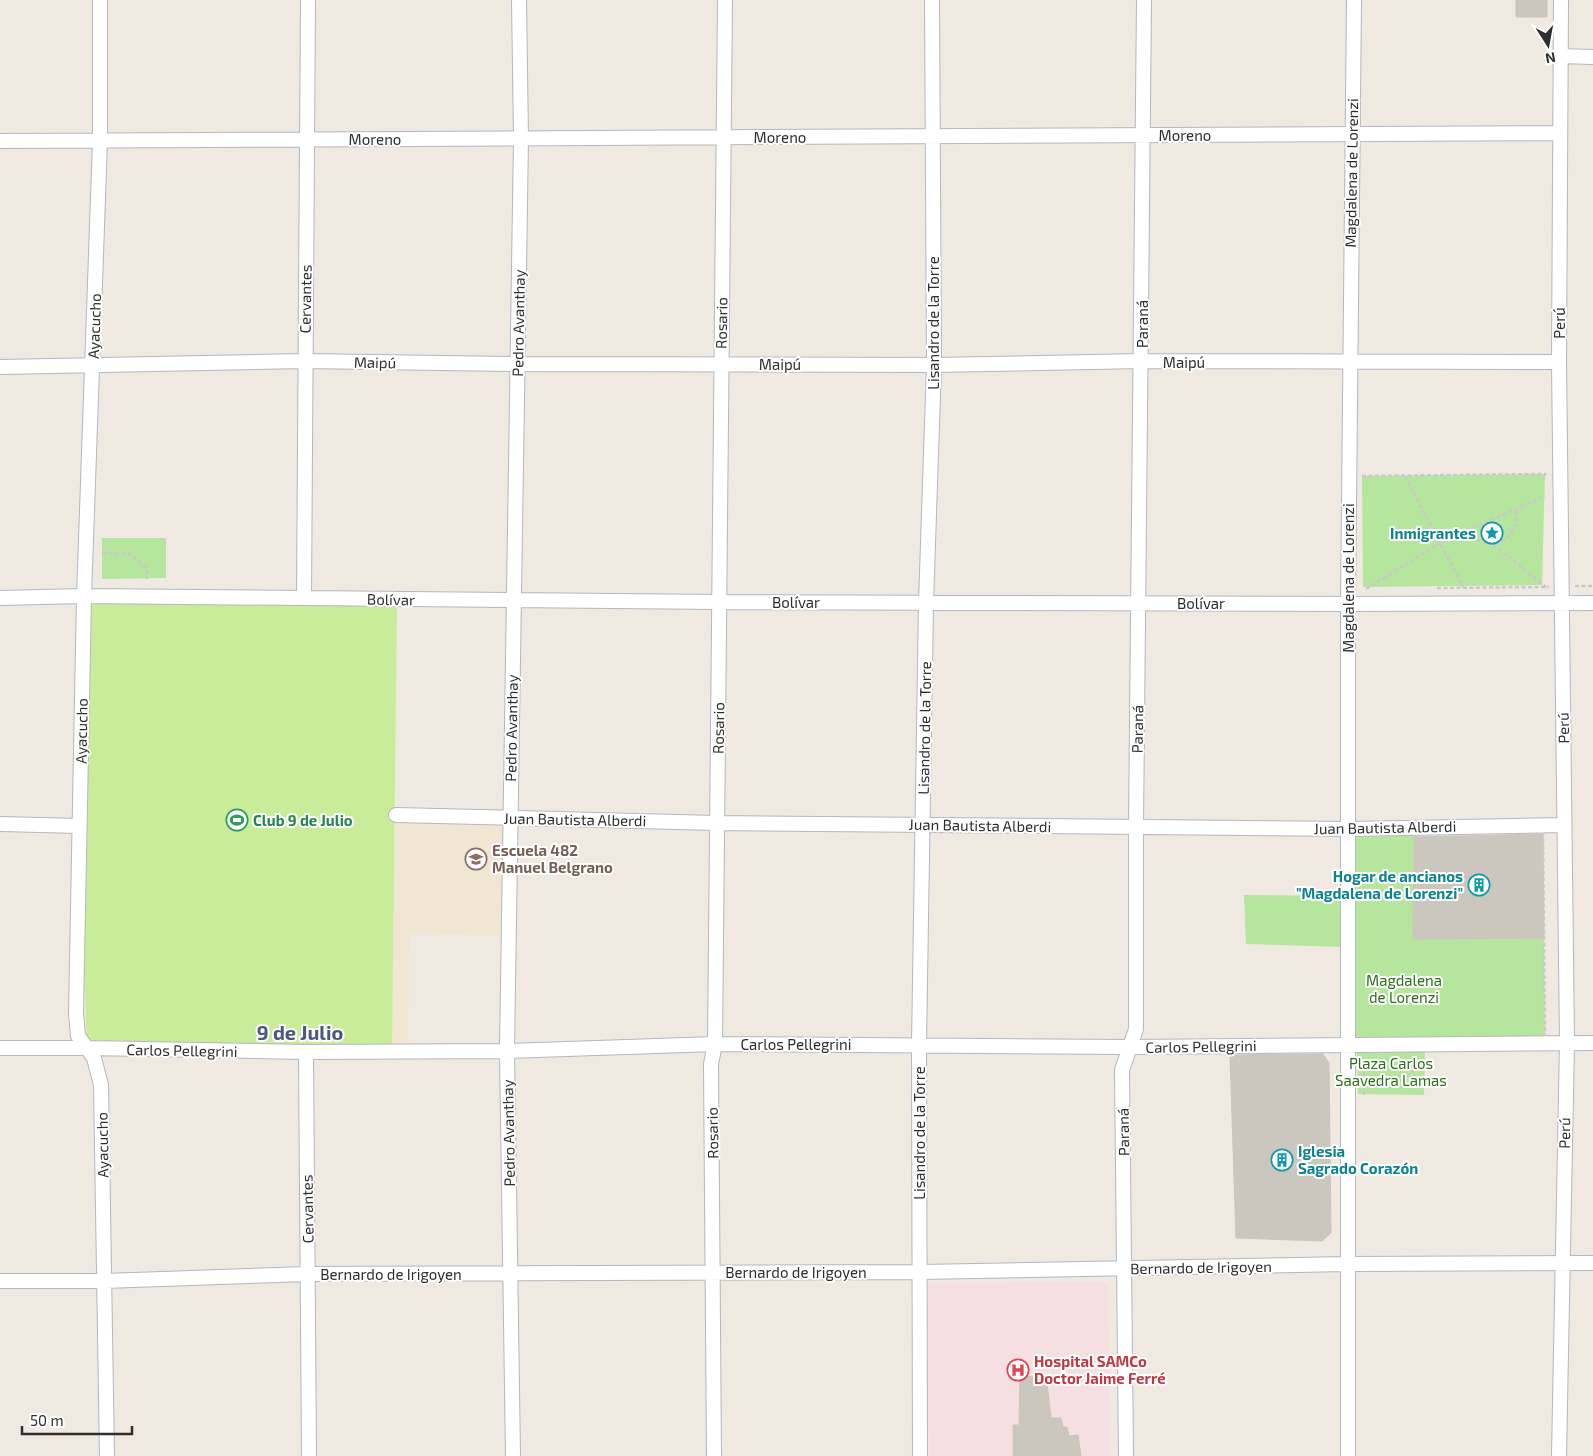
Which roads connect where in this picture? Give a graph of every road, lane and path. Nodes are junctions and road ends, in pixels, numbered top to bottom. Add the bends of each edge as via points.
1 (100, 0) edge
2 (308, 0) edge
3 (519, 0) edge
4 (725, 0) edge
5 (932, 0) edge
6 (1144, 0) edge
7 (1354, 0) edge
8 (1561, 0) edge
9 (1560, 56) junction
10 (1593, 57) edge
11 (1560, 132) junction
12 (1352, 134) junction
13 (1143, 135) junction
14 (933, 136) junction
15 (724, 137) junction
16 (521, 138) junction
17 (308, 140) junction
18 (0, 141) edge
19 (100, 141) junction
20 (304, 361) junction
21 (1142, 362) junction
22 (1349, 362) junction
23 (1559, 362) junction
24 (518, 364) junction
25 (721, 364) junction
26 (934, 365) junction
27 (92, 366) junction
28 (0, 367) edge
29 (1362, 476) dead end
30 (1405, 476) junction
31 (1545, 481) dead end
32 (1545, 489) dead end
33 (1516, 509) junction
34 (1467, 531) junction
35 (1440, 543) junction
36 (1493, 544) junction
37 (102, 553) dead end
38 (1546, 578) dead end
39 (147, 579) dead end
40 (1463, 587) junction
41 (1546, 587) junction
42 (1435, 588) dead end
43 (1370, 592) dead end
44 (84, 596) junction
45 (0, 598) edge
46 (304, 598) junction
47 (513, 601) junction
48 (719, 602) junction
49 (1561, 602) junction
50 (926, 603) junction
51 (1139, 603) junction
52 (1593, 603) edge
53 (1348, 604) junction
54 (396, 816) dead end
55 (510, 818) junction
56 (717, 823) junction
57 (0, 824) edge
58 (922, 824) junction
59 (1564, 825) junction
60 (79, 826) junction
61 (1136, 826) junction
62 (1349, 829) junction
63 (1545, 1040) joint
64 (1593, 1042) edge
65 (1567, 1043) junction
66 (715, 1044) junction
67 (1348, 1044) junction
68 (919, 1045) junction
69 (1130, 1047) junction
70 (0, 1048) edge
71 (87, 1048) junction
72 (306, 1052) junction
73 (507, 1052) junction
74 (1418, 1053) dead end
75 (1364, 1054) dead end
76 (1358, 1084) dead end
77 (1364, 1084) junction
78 (1364, 1094) dead end
79 (1561, 1263) junction
80 (1593, 1263) edge
81 (1348, 1264) junction
82 (1124, 1268) junction
83 (714, 1272) junction
84 (920, 1272) junction
85 (510, 1273) junction
86 (308, 1274) junction
87 (104, 1280) junction
88 (0, 1281) edge
89 (108, 1456) edge
90 (309, 1456) edge
91 (513, 1456) edge
92 (714, 1456) edge
93 (920, 1456) edge
94 (1126, 1456) edge
95 (1348, 1456) edge
96 (1559, 1456) edge

1 - 19 street, Ayacucho
2 - 17 street, Cervantes
3 - 16 street, Pedro Avanthay
4 - 15 street, Rosario
5 - 14 street, Lisandro de la Torre
6 - 13 street, Paraná
7 - 12 street, Magdalena de Lorenzi
8 - 9 street, Perú
9 - 10 street
9 - 11 street, Perú
11 - 12 street, Moreno
11 - 23 street, Perú
12 - 13 street, Moreno
12 - 22 street, Magdalena de Lorenzi
13 - 14 street, Moreno
13 - 21 street, Paraná
14 - 15 street, Moreno
14 - 26 street, Lisandro de la Torre
15 - 16 street, Moreno
15 - 25 street, Rosario
16 - 17 street, Moreno
16 - 24 street, Pedro Avanthay
17 - 19 street, Moreno
17 - 20 street, Cervantes
18 - 19 street, Moreno
19 - 27 street, Ayacucho
20 - 24 street, Maipú
20 - 27 street, Maipú
20 - 46 street, Cervantes
21 - 22 street, Maipú
21 - 26 street, Maipú
21 - 51 street, Paraná
22 - 23 street, Maipú
22 - 53 street, Magdalena de Lorenzi
23 - 49 street, Perú
24 - 25 street, Maipú
24 - 47 street, Pedro Avanthay
25 - 26 street, Maipú
25 - 48 street, Rosario
26 - 50 street, Lisandro de la Torre
27 - 28 street, Maipú
27 - 44 street, Ayacucho
29 - 30 path
30 - 31 path via 1545,474
30 - 35 path
32 - 33 path via 1545,496
33 - 34 path
33 - 36 path via 1513,530
34 - 35 path
34 - 36 path via 1479,542
35 - 40 path
35 - 43 path via 1361,592
36 - 41 path
37 - 39 path via 130,554 147,569
38 - 41 path
40 - 41 path
40 - 42 path
41 - 49 path
44 - 45 street, Bolívar
44 - 46 street, Bolívar
44 - 60 street, Ayacucho
46 - 47 street, Bolívar
47 - 48 street, Bolívar
47 - 55 street, Pedro Avanthay
48 - 50 street, Bolívar
48 - 56 street, Rosario
49 - 52 street, Bolívar
49 - 53 street, Bolívar
49 - 59 street, Perú
50 - 51 street, Bolívar
50 - 58 street, Lisandro de la Torre
51 - 53 street, Bolívar
51 - 61 street, Paraná
53 - 62 street, Magdalena de Lorenzi
54 - 55 street, Juan Bautista Alberdi
55 - 56 street, Juan Bautista Alberdi
55 - 73 street, Pedro Avanthay
56 - 58 street, Juan Bautista Alberdi
56 - 66 street, Rosario
57 - 60 street
58 - 61 street, Juan Bautista Alberdi
58 - 68 street, Lisandro de la Torre
59 - 62 street, Juan Bautista Alberdi
59 - 65 street, Perú
60 - 71 street, Ayacucho via 76,1013 78,1036
61 - 62 street, Juan Bautista Alberdi
61 - 69 street, Paraná via 1136,1029
62 - 67 street, Magdalena de Lorenzi
63 - 63 path via 1543,832 1352,834 1352,1039
64 - 65 street, Carlos Pellegrini
65 - 67 street, Carlos Pellegrini
65 - 79 street, Perú
66 - 68 street, Carlos Pellegrini
66 - 73 street, Carlos Pellegrini
66 - 83 street, Rosario via 712,1064
67 - 69 street, Carlos Pellegrini
67 - 81 street, Magdalena de Lorenzi
68 - 69 street, Carlos Pellegrini
68 - 84 street, Lisandro de la Torre
69 - 82 street, Paraná via 1122,1070
70 - 71 street, Carlos Pellegrini
71 - 72 street, Carlos Pellegrini
71 - 87 street, Ayacucho via 94,1058 100,1085
72 - 73 street, Carlos Pellegrini
72 - 86 street, Cervantes
73 - 85 street, Pedro Avanthay
74 - 77 path via 1417,1067 1400,1082
75 - 77 path
76 - 77 path
77 - 78 path
79 - 80 street, Bernardo de Irigoyen
79 - 81 street, Bernardo de Irigoyen
79 - 96 street, Perú
81 - 82 street, Bernardo de Irigoyen
81 - 95 street, Magdalena de Lorenzi
82 - 84 street, Bernardo de Irigoyen
82 - 94 street, Paraná
83 - 84 street, Bernardo de Irigoyen
83 - 85 street, Bernardo de Irigoyen
83 - 92 street, Rosario
84 - 93 street, Lisandro de la Torre
85 - 86 street, Bernardo de Irigoyen
85 - 91 street, Pedro Avanthay
86 - 87 street, Bernardo de Irigoyen
86 - 90 street, Cervantes
87 - 88 street, Bernardo de Irigoyen
87 - 89 street, Ayacucho

